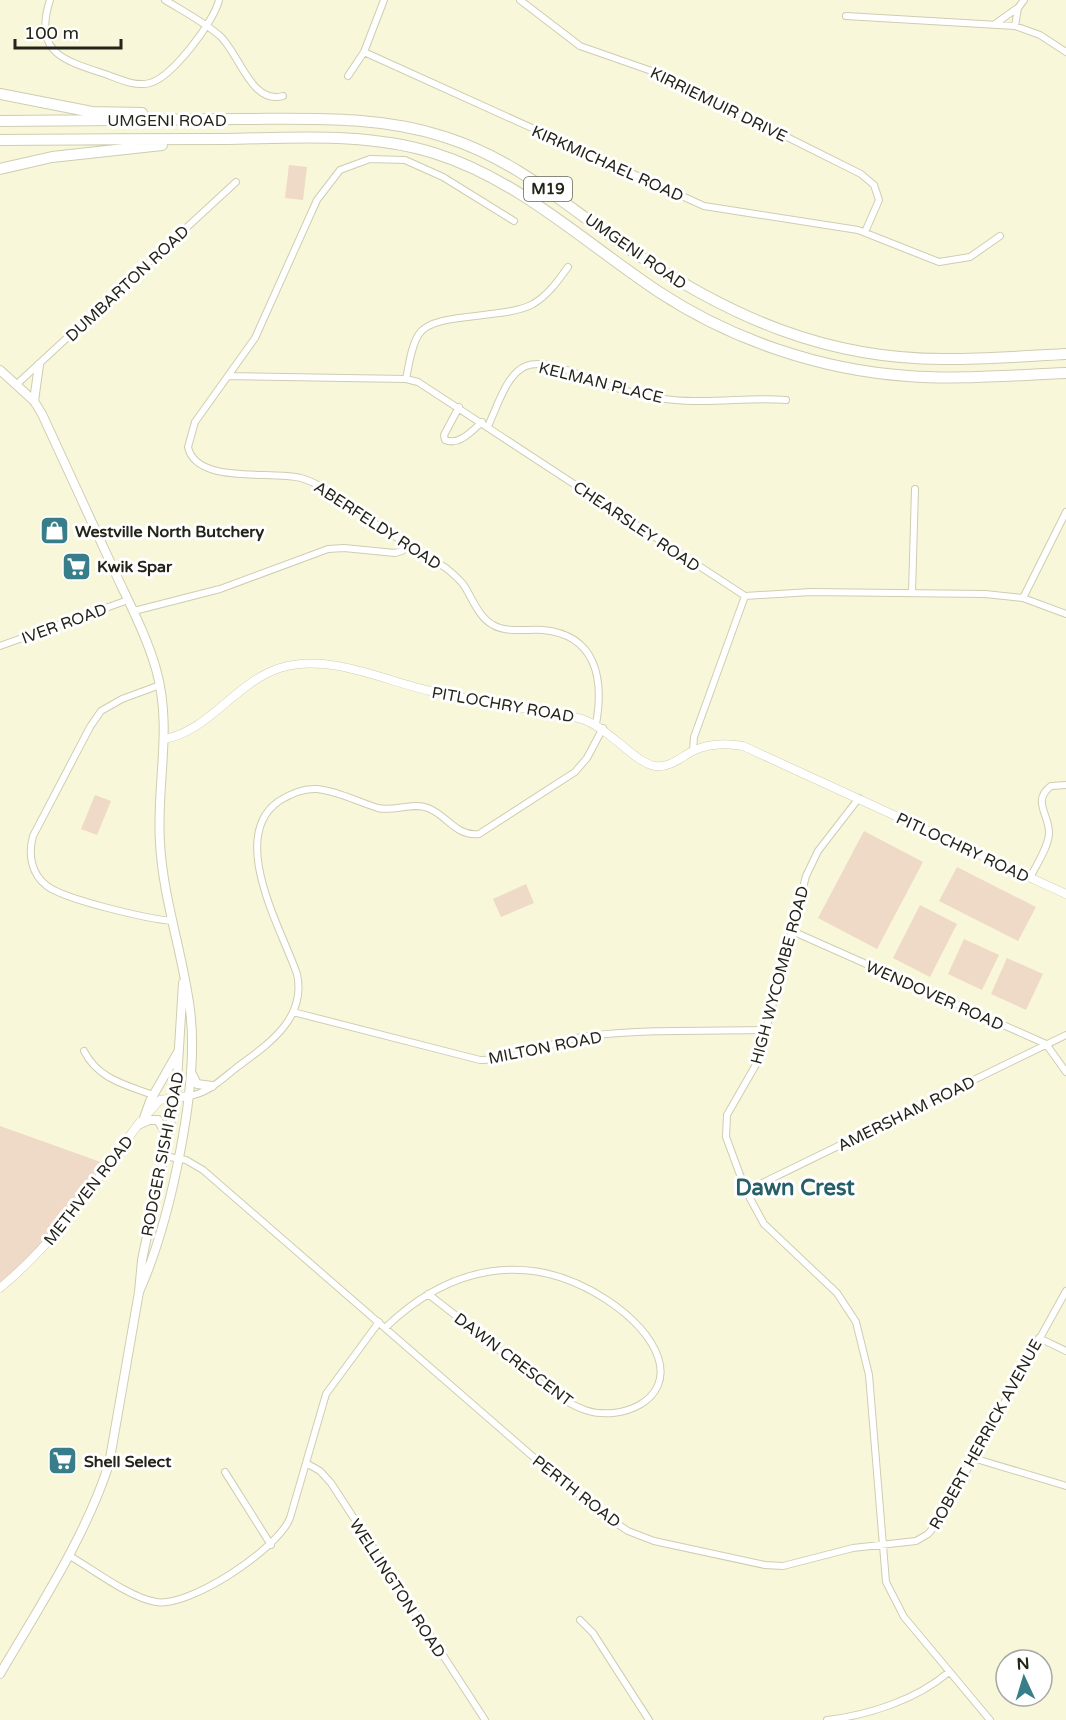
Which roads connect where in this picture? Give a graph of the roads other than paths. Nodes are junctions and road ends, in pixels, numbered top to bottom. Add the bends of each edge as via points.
1 (50, 0) edge
2 (165, 0) edge
3 (219, 0) edge
4 (384, 0) edge
5 (520, 0) edge
6 (1024, 0) edge
7 (1018, 8) junction
8 (846, 16) dead end
9 (995, 24) junction
10 (1015, 26) junction
11 (207, 27) junction
12 (364, 52) junction
13 (1066, 52) edge
14 (348, 76) dead end
15 (0, 94) edge
16 (283, 96) dead end
17 (286, 119) junction
18 (0, 121) edge
19 (225, 139) junction
20 (0, 140) edge
21 (0, 169) edge
22 (236, 182) dead end
23 (514, 221) dead end
24 (865, 232) junction
25 (1000, 236) dead end
26 (568, 267) dead end
27 (1066, 354) edge
28 (39, 365) junction
29 (0, 370) edge
30 (1066, 373) edge
31 (228, 376) junction
32 (406, 379) junction
33 (17, 384) junction
34 (786, 400) dead end
35 (34, 401) junction
36 (459, 407) junction
37 (485, 424) junction
38 (915, 489) dead end
39 (1066, 512) edge
40 (407, 545) junction
41 (912, 593) junction
42 (746, 596) junction
43 (1023, 598) junction
44 (128, 600) junction
45 (134, 611) junction
46 (1066, 614) edge
47 (0, 646) edge
48 (160, 685) junction
49 (599, 726) junction
50 (165, 739) junction
51 (693, 751) junction
52 (1066, 785) edge
53 (859, 798) junction
54 (1030, 878) junction
55 (1066, 894) edge
56 (174, 921) junction
57 (792, 931) junction
58 (183, 980) junction
59 (293, 1012) junction
60 (767, 1030) junction
61 (1066, 1035) edge
62 (181, 1044) junction
63 (1046, 1044) junction
64 (84, 1051) dead end
65 (191, 1069) junction
66 (1066, 1072) edge
67 (212, 1086) junction
68 (153, 1095) junction
69 (176, 1096) junction
70 (188, 1096) junction
71 (141, 1121) junction
72 (167, 1136) junction
73 (164, 1156) junction
74 (178, 1158) junction
75 (746, 1191) junction
76 (0, 1288) edge
77 (1066, 1291) edge
78 (139, 1292) junction
79 (428, 1294) junction
80 (379, 1322) junction
81 (385, 1328) junction
82 (1039, 1338) junction
83 (1066, 1351) edge
84 (973, 1458) junction
85 (306, 1463) junction
86 (225, 1472) dead end
87 (1066, 1486) edge
88 (271, 1545) junction
89 (881, 1545) junction
90 (67, 1554) junction
91 (580, 1620) dead end
92 (949, 1672) junction
93 (0, 1674) edge
94 (485, 1720) edge
95 (649, 1720) edge
96 (827, 1720) edge
97 (990, 1720) edge

1 - 11 street via 44,29 54,51 76,65 131,83 148,84 160,78
2 - 11 street
3 - 11 street
4 - 12 street
5 - 24 street, KIRRIEMUIR DRIVE via 580,46 663,75 861,174 874,185 879,200
6 - 7 street
7 - 9 street
7 - 10 street
8 - 9 street
9 - 10 street
10 - 13 street via 1040,35
11 - 16 street via 227,43 261,93 268,97
12 - 14 street
12 - 24 street, KIRKMICHAEL ROAD via 694,202
15 - 17 highway via 92,112
17 - 18 highway, UMGENI ROAD / M19
17 - 27 highway, UMGENI ROAD / M19 via 369,121 420,130 464,144 532,177 689,289 756,322 805,339 866,353 924,359
19 - 20 highway, UMGENI ROAD / M19
19 - 21 highway via 52,157
19 - 30 highway, UMGENI ROAD / M19 via 359,139 414,147 455,160 530,198 688,309 744,337 800,357 850,369 909,376
22 - 28 street, DUMBARTON ROAD
23 - 31 street, ABERFELDY ROAD via 442,177 405,160 370,159 340,170 317,200 260,328
24 - 25 street, KIRKMICHAEL ROAD via 929,260 948,262 970,257
26 - 32 street via 547,294 527,307 486,317 436,322 424,328 416,341
28 - 33 street, DUMBARTON ROAD
28 - 35 main road
29 - 33 main road, RODGER SISHI ROAD
31 - 32 street, CHEARSLEY ROAD
31 - 40 street, ABERFELDY ROAD via 192,429 188,447 194,461 216,471 284,475 313,482
32 - 36 street, CHEARSLEY ROAD via 425,385
33 - 35 main road, RODGER SISHI ROAD
34 - 37 street, KELMAN PLACE via 663,398 612,387 549,365 532,364 513,376
35 - 44 main road, RODGER SISHI ROAD
36 - 37 street, CHEARSLEY ROAD
36 - 37 street via 445,440 461,439
37 - 42 street, CHEARSLEY ROAD
38 - 41 street
39 - 43 street
40 - 45 street via 394,553 328,549 220,589
40 - 49 street, ABERFELDY ROAD via 461,581 491,624 554,632 583,648 600,684
41 - 42 street
41 - 43 street
42 - 51 street via 694,737
43 - 46 street
44 - 45 main road, RODGER SISHI ROAD
44 - 47 street, IVER ROAD
45 - 48 main road, RODGER SISHI ROAD
48 - 50 main road, RODGER SISHI ROAD
48 - 56 street via 111,703 94,719 33,836 30,856 38,877 48,887
49 - 50 street, PITLOCHRY ROAD via 574,717 431,691 313,663 264,675 190,730
49 - 51 street, PITLOCHRY ROAD via 639,759 654,766 668,765
49 - 59 street, ABERFELDY ROAD via 587,758 575,772 479,834 462,832 424,807 382,809 324,790 300,791 274,805 260,831 256,861 297,974 300,990
50 - 56 main road, RODGER SISHI ROAD via 160,837
51 - 53 street, PITLOCHRY ROAD via 718,744 743,746
52 - 54 street via 1051,786 1042,795 1048,836
53 - 54 street, PITLOCHRY ROAD
53 - 57 street, HIGH WYCOMBE ROAD via 813,859
54 - 55 street, PITLOCHRY ROAD
56 - 58 main road, RODGER SISHI ROAD
57 - 60 street, HIGH WYCOMBE ROAD
57 - 63 street, WENDOVER ROAD
58 - 62 main road, RODGER SISHI ROAD
58 - 65 main road, RODGER SISHI ROAD via 191,1020
59 - 60 street, MILTON ROAD via 480,1060 603,1035
59 - 67 street, ABERFELDY ROAD via 275,1039
60 - 75 street, HIGH WYCOMBE ROAD via 754,1071 726,1121 728,1143
61 - 63 street, AMERSHAM ROAD
62 - 68 main road
62 - 69 main road, RODGER SISHI ROAD
63 - 66 street
63 - 75 street, AMERSHAM ROAD
64 - 68 street via 93,1068
65 - 67 main road via 197,1084
65 - 70 main road, RODGER SISHI ROAD
67 - 70 street, ABERFELDY ROAD
68 - 71 main road
69 - 70 street
69 - 71 street, METHVEN ROAD via 156,1102
69 - 72 main road, RODGER SISHI ROAD
70 - 74 main road, RODGER SISHI ROAD
71 - 72 main road via 158,1120
71 - 76 street, METHVEN ROAD via 59,1231
72 - 73 main road, RODGER SISHI ROAD
73 - 74 street, PERTH ROAD
73 - 78 main road, RODGER SISHI ROAD
74 - 78 main road, RODGER SISHI ROAD via 170,1200
74 - 80 street, PERTH ROAD via 203,1170
75 - 89 street, HIGH WYCOMBE ROAD via 764,1224 837,1293 856,1323 869,1375
77 - 82 street, ROBERT HERRICK AVENUE
78 - 90 main road, RODGER SISHI ROAD via 109,1464
79 - 79 street, DAWN CRESCENT via 498,1269 528,1268 561,1276 590,1289 636,1322 658,1356 659,1383 650,1398 637,1407 617,1413 584,1409 536,1380
79 - 81 street, DAWN CRESCENT via 409,1305
80 - 81 street, PERTH ROAD
80 - 85 street via 331,1384
81 - 89 street, PERTH ROAD via 604,1515 640,1537 774,1566
82 - 83 street
82 - 84 street, ROBERT HERRICK AVENUE
84 - 87 street
84 - 89 street, ROBERT HERRICK AVENUE via 928,1534 910,1543
85 - 88 street via 287,1527
85 - 94 street, WELLINGTON ROAD via 331,1483
86 - 88 street
88 - 90 street via 192,1595 172,1603 143,1598
89 - 92 street via 884,1576 896,1603
90 - 93 main road, RODGER SISHI ROAD
91 - 95 street
92 - 96 street via 873,1713
92 - 97 street

